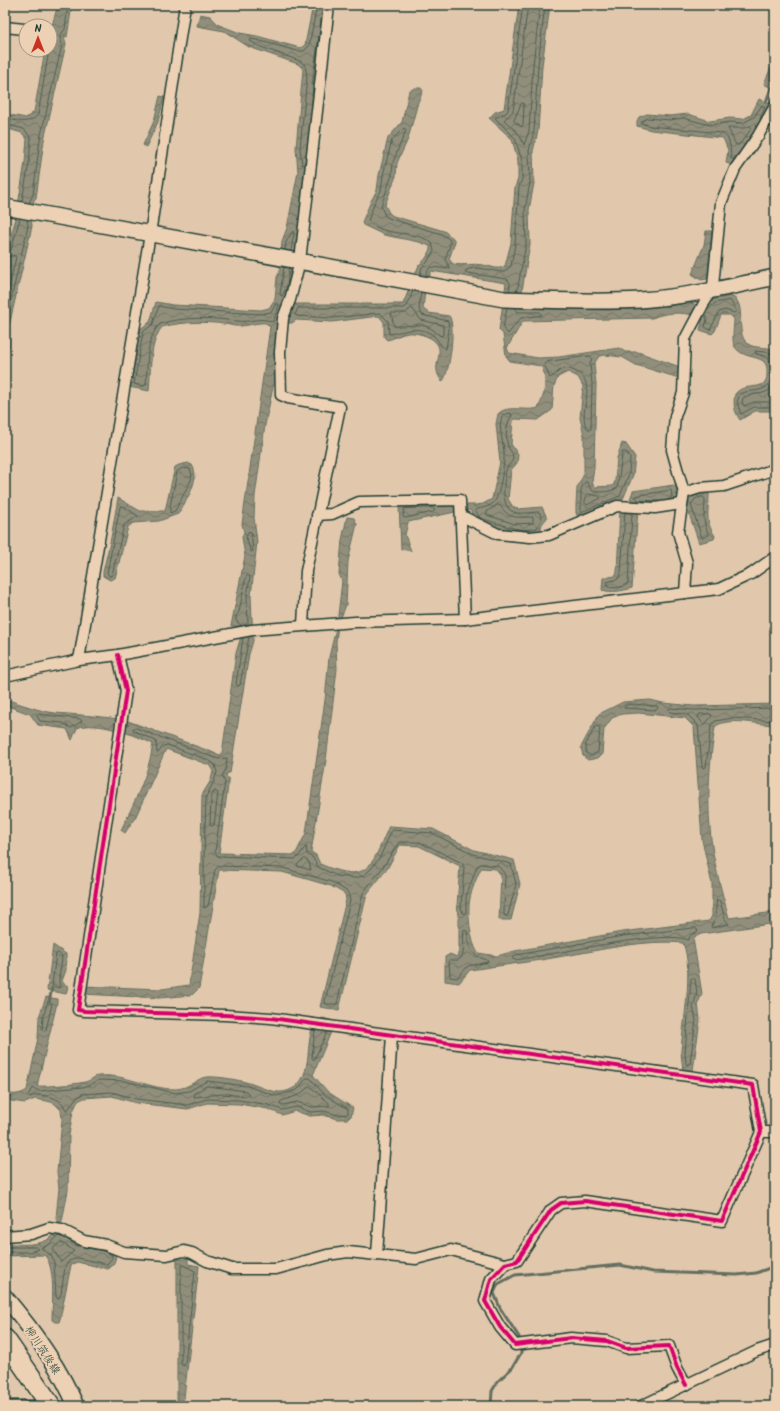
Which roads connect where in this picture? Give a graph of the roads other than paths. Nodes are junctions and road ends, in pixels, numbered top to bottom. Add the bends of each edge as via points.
1 (185, 5) edge
2 (329, 5) edge
3 (5, 27) edge
4 (18, 28) edge
5 (775, 106) edge
6 (10, 208) edge
7 (150, 234) junction
8 (300, 261) junction
9 (775, 277) edge
10 (710, 292) junction
11 (775, 469) edge
12 (684, 493) junction
13 (681, 504) junction
14 (317, 515) junction
15 (462, 516) junction
16 (775, 557) edge
17 (685, 593) junction
18 (465, 619) junction
19 (303, 625) junction
20 (118, 655) junction
21 (79, 660) junction
22 (5, 676) edge
23 (392, 1035) junction
24 (761, 1132) junction
25 (775, 1132) edge
26 (5, 1236) edge
27 (377, 1254) junction
28 (505, 1264) junction
29 (5, 1297) edge
30 (5, 1339) edge
31 (775, 1345) edge
32 (5, 1348) edge
33 (686, 1385) junction
34 (5, 1406) edge
35 (34, 1406) edge
36 (45, 1406) edge
37 (51, 1406) edge
38 (76, 1406) edge
39 (641, 1406) edge

1 - 7 street
2 - 8 street
3 - 4 street
5 - 10 street via 735,169 721,203
6 - 7 street
7 - 8 street
7 - 21 street
8 - 10 street via 504,299 581,302 641,300
8 - 14 street via 283,318 280,352 281,395 340,407
9 - 10 street
10 - 12 street via 685,339 683,393 675,416 672,450
11 - 12 street via 724,486 700,488
12 - 13 street
13 - 15 street via 655,508 617,506 549,535 530,537 498,534
13 - 17 street via 678,532 687,563
14 - 15 street via 332,514 359,502 460,500
14 - 19 street via 306,571
15 - 18 street
16 - 17 street via 751,574 719,589
17 - 18 street
18 - 19 street
19 - 20 street via 252,630
20 - 21 street
20 - 23 street via 126,691 78,1010 236,1015
21 - 22 street
23 - 24 street via 749,1084 755,1088
23 - 27 street
24 - 25 street
24 - 28 street via 722,1221 585,1202 561,1203 551,1210 517,1261
26 - 27 street via 31,1234 49,1228 62,1230 84,1241 124,1252 167,1255 184,1251 232,1268 276,1269 327,1254
27 - 28 street via 416,1259 451,1250
28 - 33 street via 491,1279 486,1301 500,1327 515,1345 571,1338 607,1341 626,1348 669,1346
29 - 38 street, 柳川筑後線 via 23,1319 69,1389
30 - 37 highway
31 - 33 street
32 - 36 highway
33 - 39 street
34 - 35 street

